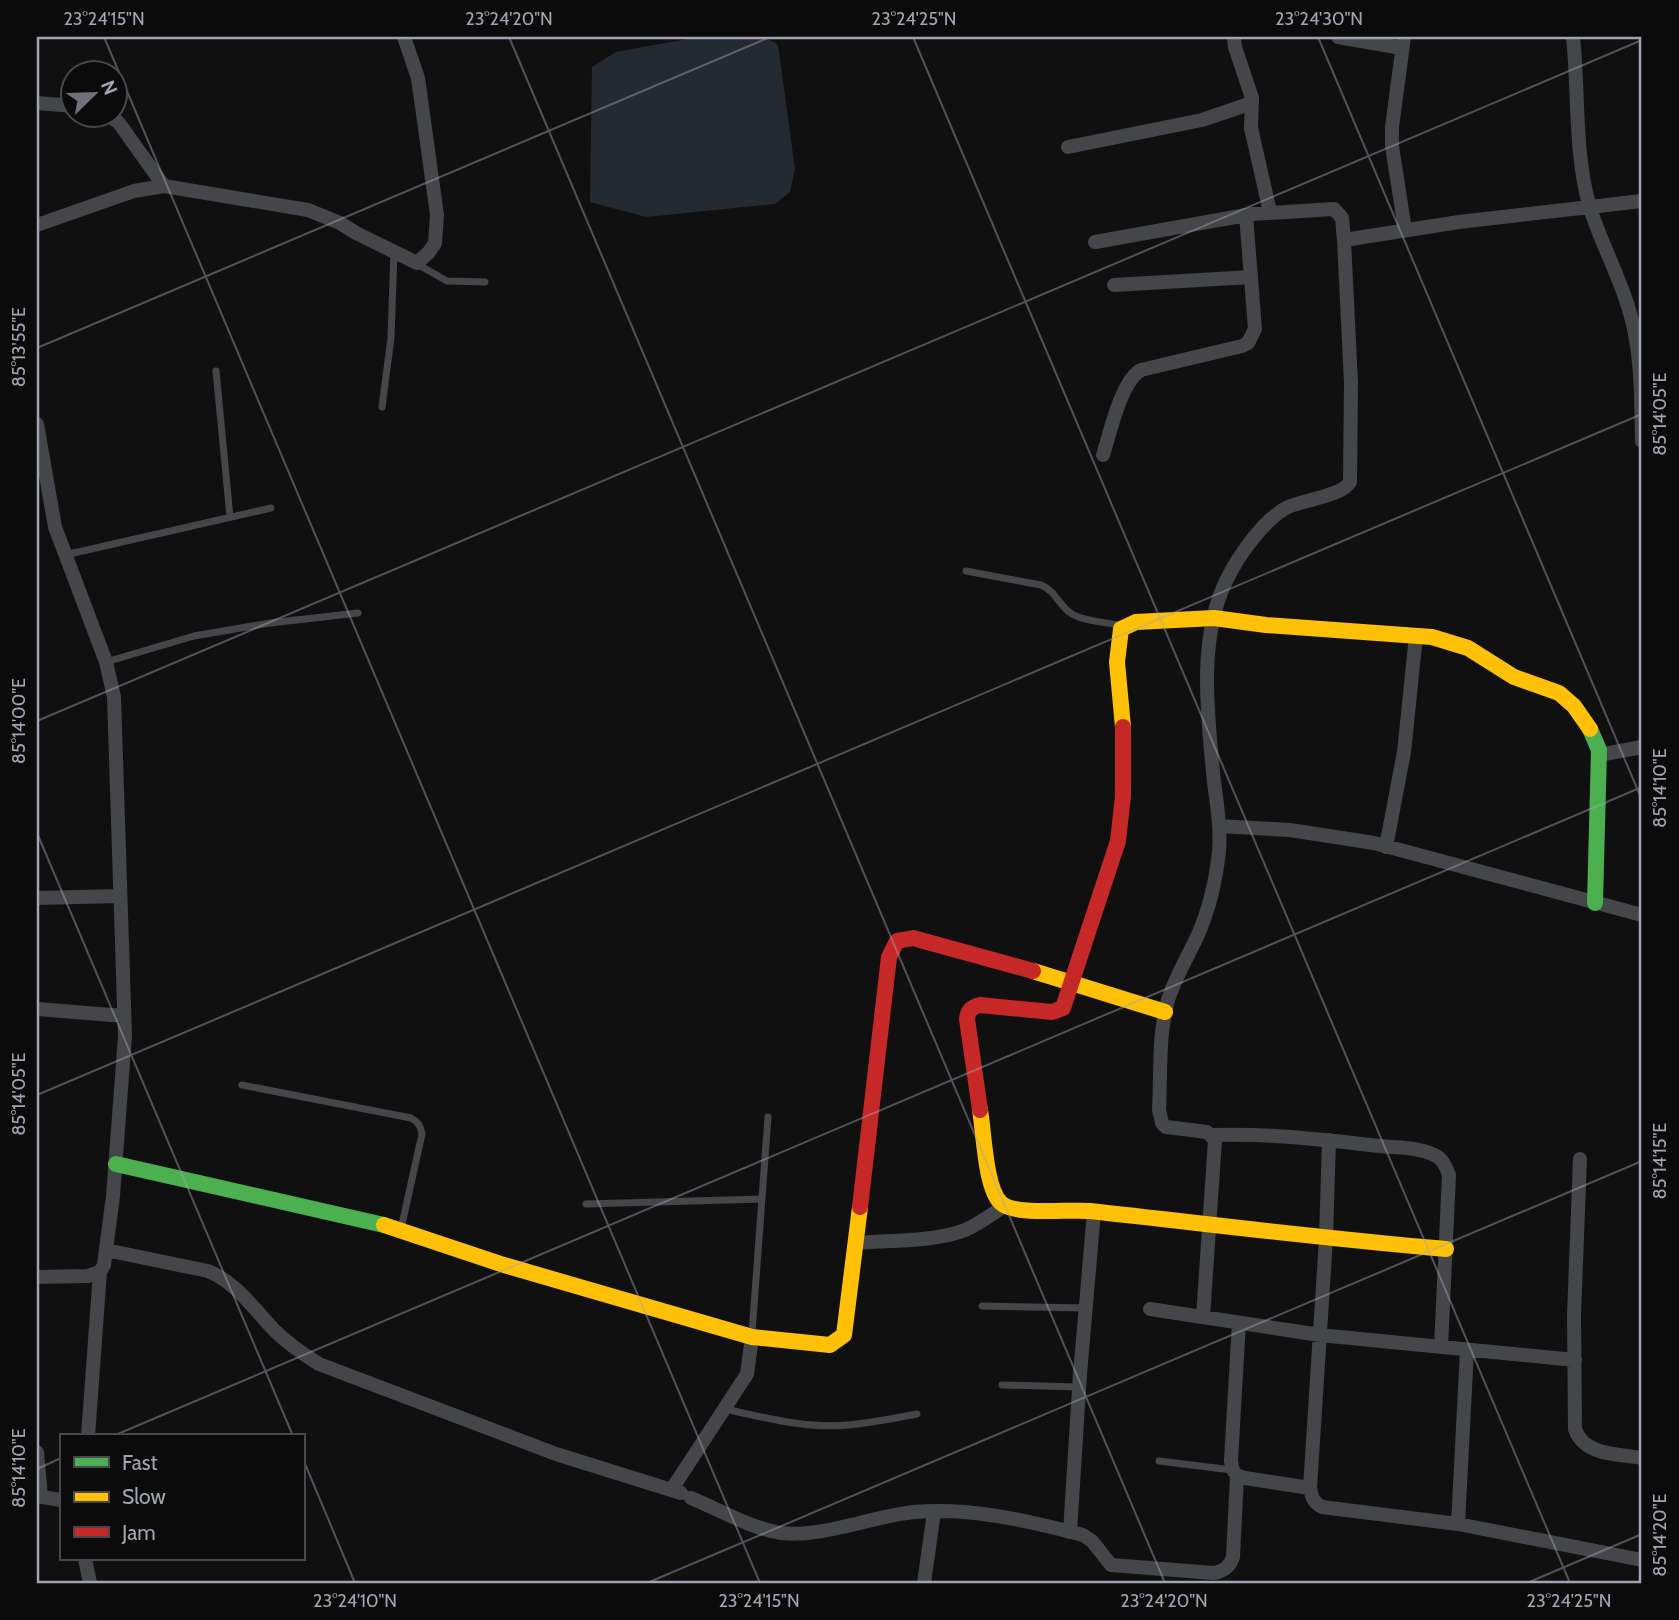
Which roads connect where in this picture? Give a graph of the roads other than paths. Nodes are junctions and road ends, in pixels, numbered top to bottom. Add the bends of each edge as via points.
1 (404, 37) edge
2 (1234, 37) edge
3 (1338, 37) edge
4 (1573, 37) edge
5 (1403, 42) edge
6 (37, 103) edge
7 (1252, 103) junction
8 (60, 105) edge
9 (124, 130) edge
10 (1068, 147) dead end
11 (164, 186) junction
12 (1642, 201) edge
13 (1590, 208) junction
14 (1270, 212) junction
15 (1246, 215) junction
16 (37, 225) edge
17 (1405, 230) junction
18 (1344, 240) junction
19 (1095, 242) dead end
20 (394, 252) junction
21 (417, 263) junction
22 (1251, 277) junction
23 (485, 282) dead end
24 (1114, 285) dead end
25 (216, 371) dead end
26 (382, 407) dead end
27 (37, 424) edge
28 (1642, 441) edge
29 (1103, 455) dead end
30 (271, 508) dead end
31 (230, 517) junction
32 (65, 555) junction
33 (966, 571) dead end
34 (358, 613) dead end
35 (1214, 618) junction
36 (1125, 626) junction
37 (1416, 636) junction
38 (107, 662) junction
39 (1642, 747) edge
40 (1599, 755) junction
41 (1219, 826) junction
42 (1386, 847) junction
43 (120, 896) junction
44 (37, 898) edge
45 (1595, 902) junction
46 (1642, 915) edge
47 (1072, 983) junction
48 (37, 1009) edge
49 (1165, 1013) junction
50 (124, 1016) junction
51 (242, 1085) dead end
52 (768, 1117) dead end
53 (1212, 1135) junction
54 (1329, 1140) junction
55 (1580, 1159) dead end
56 (116, 1164) junction
57 (762, 1199) junction
58 (586, 1203) dead end
59 (1003, 1207) junction
60 (1094, 1212) junction
61 (1210, 1225) junction
62 (401, 1230) junction
63 (1326, 1239) junction
64 (856, 1242) junction
65 (1446, 1249) junction
66 (106, 1250) junction
67 (100, 1272) junction
68 (37, 1277) edge
69 (982, 1306) dead end
70 (1086, 1308) junction
71 (1150, 1309) dead end
72 (1203, 1317) junction
73 (1239, 1323) junction
74 (1320, 1335) junction
75 (752, 1337) junction
76 (1441, 1347) junction
77 (1467, 1350) junction
78 (1574, 1360) junction
79 (1002, 1385) dead end
80 (1079, 1387) junction
81 (725, 1409) junction
82 (917, 1414) dead end
83 (88, 1434) edge
84 (37, 1452) edge
85 (1642, 1458) edge
86 (1159, 1461) dead end
87 (1235, 1473) junction
88 (1310, 1488) junction
89 (681, 1493) junction
90 (39, 1497) edge
91 (60, 1500) edge
92 (934, 1512) junction
93 (1458, 1524) junction
94 (1070, 1532) junction
95 (85, 1560) edge
96 (1642, 1560) edge
97 (90, 1583) edge
98 (924, 1583) edge

1 - 21 street via 418,78 437,215 435,243
2 - 7 street
3 - 5 street
4 - 13 street
5 - 17 street via 1391,127
6 - 8 street
7 - 10 street via 1202,120
7 - 14 street via 1251,128
9 - 11 street
11 - 16 street via 134,191
11 - 20 street via 308,210
12 - 13 street
13 - 17 street
13 - 28 street via 1631,316
14 - 15 street
14 - 18 street via 1334,209 1342,218
15 - 19 street
15 - 22 street
17 - 18 street
18 - 35 street via 1352,383 1350,482 1290,506 1264,525 1227,578
20 - 21 street
20 - 26 lane via 391,338
21 - 23 lane via 447,281
22 - 24 street
22 - 29 street via 1255,329 1248,343 1135,373
25 - 31 lane
27 - 32 street via 49,499
30 - 31 lane
31 - 32 lane
32 - 38 street
33 - 36 lane via 1041,585 1075,615
34 - 38 lane via 194,636
35 - 36 street
35 - 37 street
35 - 41 street via 1208,675
36 - 47 street via 1119,633 1118,650 1122,822
37 - 40 street via 1452,641 1514,677 1567,697 1592,733
37 - 42 street via 1404,752
38 - 43 street via 116,729
39 - 40 street
40 - 45 street
41 - 42 street via 1290,830
41 - 49 street via 1215,885
42 - 45 street
43 - 44 street
43 - 50 street
45 - 46 street
47 - 49 street
47 - 59 street via 1058,1012 980,1005 967,1012 991,1183
47 - 64 street via 913,938 897,941 889,957
48 - 50 street
49 - 53 street via 1162,1123
50 - 56 street
51 - 62 lane via 416,1121 422,1135
52 - 57 lane
53 - 54 street
53 - 61 street via 1216,1147
54 - 63 street
54 - 65 street via 1409,1149 1440,1158 1449,1175
55 - 78 street
56 - 62 street
56 - 66 street
57 - 58 lane
57 - 75 lane
59 - 60 street
59 - 64 street via 964,1231 945,1236
60 - 61 street
60 - 70 street
61 - 63 street
61 - 72 street
62 - 75 street
63 - 65 street
63 - 74 street
64 - 75 street via 846,1324 839,1340 819,1345
65 - 76 street
66 - 67 street
66 - 89 street via 219,1276 234,1285 286,1341 319,1364 556,1454
67 - 68 street
67 - 83 street
69 - 70 lane
70 - 80 street
71 - 72 street
72 - 73 street
73 - 74 street
73 - 87 street via 1231,1460
74 - 76 street
74 - 88 street
75 - 81 street via 747,1374
76 - 77 street
77 - 78 street
77 - 93 street
78 - 85 street via 1578,1438 1594,1450
79 - 80 lane
80 - 94 street
81 - 82 lane via 828,1426
81 - 89 street
84 - 90 street
86 - 87 lane
87 - 88 street
87 - 94 street via 1233,1557 1219,1572 1111,1565 1092,1541
88 - 93 street via 1312,1498 1322,1507
89 - 92 street via 783,1533
90 - 91 street
92 - 94 street via 983,1514
92 - 98 street
93 - 96 street
95 - 97 street

